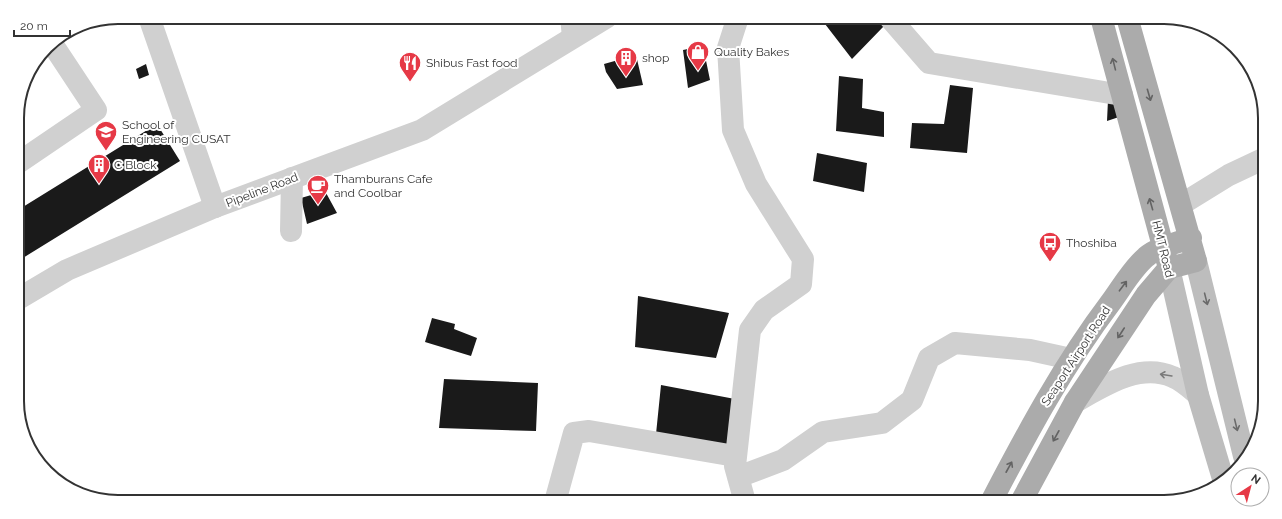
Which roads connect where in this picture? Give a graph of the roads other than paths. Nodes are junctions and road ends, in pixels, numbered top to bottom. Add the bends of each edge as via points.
1 (152, 24) edge
2 (582, 24) edge
3 (736, 24) edge
4 (895, 24) edge
5 (1104, 24) edge
6 (1129, 24) edge
7 (572, 27) edge
8 (56, 48) edge
9 (1122, 96) junction
10 (24, 159) edge
11 (1258, 161) edge
12 (292, 178) junction
13 (1182, 204) junction
14 (215, 208) junction
15 (291, 230) dead end
16 (1191, 238) junction
17 (1164, 247) junction
18 (1196, 261) junction
19 (1169, 268) junction
20 (24, 295) edge
21 (1071, 359) junction
22 (1198, 395) junction
23 (1075, 402) junction
24 (1243, 451) edge
25 (736, 467) junction
26 (1222, 475) edge
27 (556, 495) edge
28 (743, 495) edge
29 (995, 495) edge
30 (1025, 495) edge

1 - 14 street
2 - 7 street, Pipeline Road
3 - 25 street via 728,48 733,130 756,184 804,259 801,284 764,310 750,330
4 - 9 street via 929,63
9 -> 5 main road, HMT Road
6 -> 13 main road
7 - 12 street, Pipeline Road via 422,130
8 - 10 street via 96,110
17 -> 9 main road, HMT Road
11 - 13 street via 1229,174
12 - 14 street, Pipeline Road
12 - 15 street
13 - 16 main road
14 - 20 street, Pipeline Road via 66,270
16 - 17 main road, Seaport Airport Road
16 - 18 main road
17 - 19 main road, HMT Road
21 -> 17 main road, Seaport Airport Road via 1103,312 1147,256
18 - 19 main road
18 -> 24 main road
19 - 22 main road, HMT Road
19 -> 23 main road, Seaport Airport Road via 1137,308
21 - 25 street via 1030,350 954,344 929,358 912,400 882,423 823,432 783,460
29 -> 21 main road, Seaport Airport Road
22 -> 23 street via 1173,376 1135,373 1107,384
22 - 26 main road, HMT Road
23 -> 30 main road, Seaport Airport Road
25 - 27 street via 589,431 574,433
25 - 28 street

